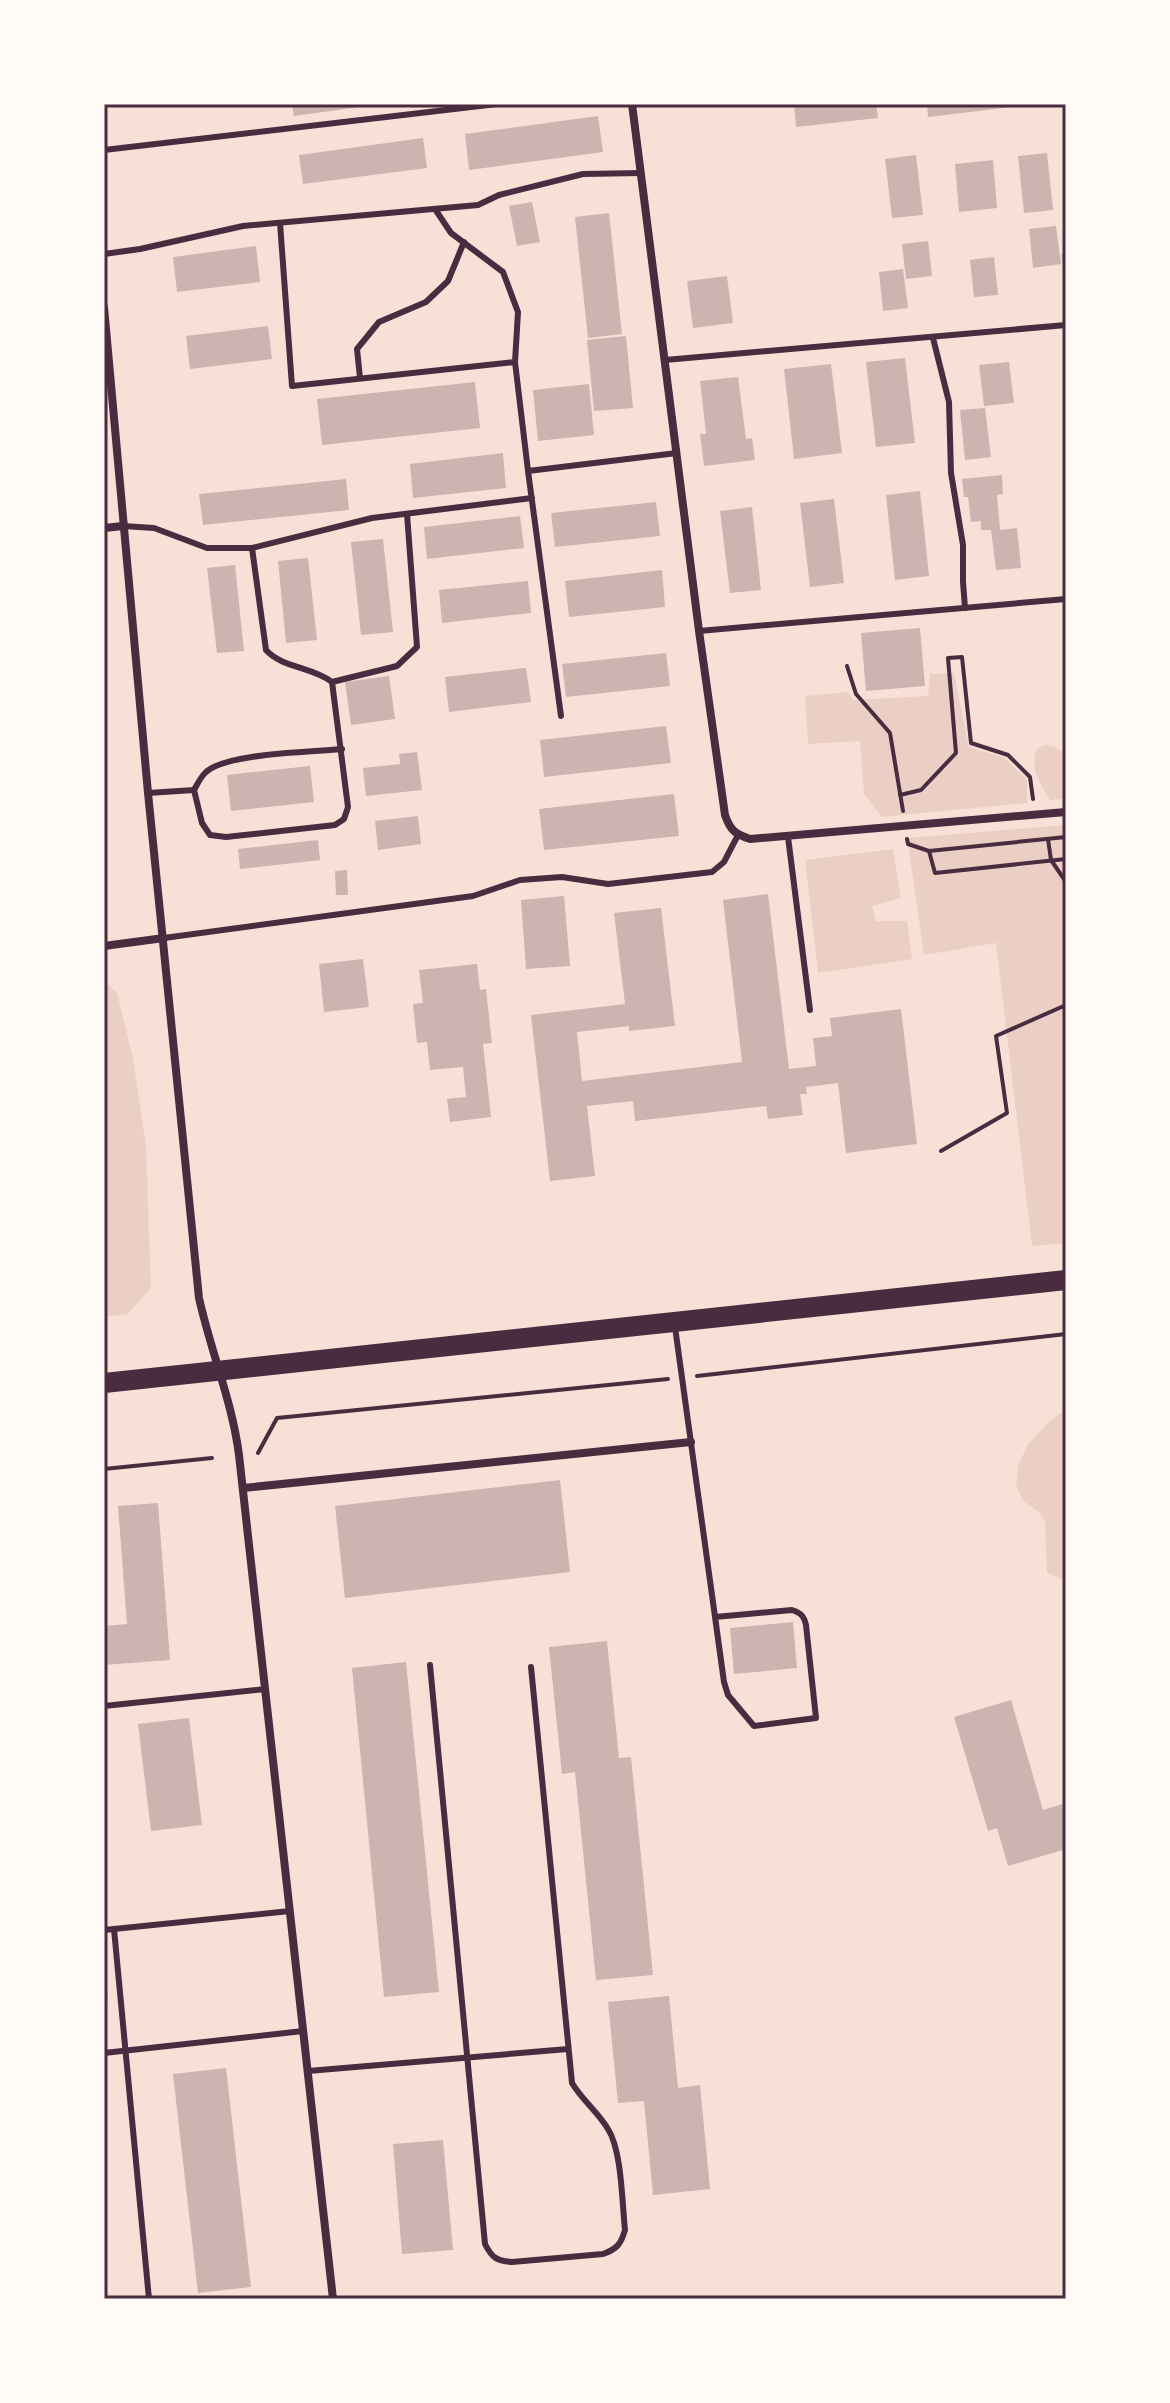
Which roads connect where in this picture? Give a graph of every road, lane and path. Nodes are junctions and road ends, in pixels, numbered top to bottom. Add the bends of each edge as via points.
1 (497, 104) edge
2 (632, 104) edge
3 (104, 150) edge
4 (641, 173) junction
5 (435, 209) junction
6 (280, 223) junction
7 (464, 242) junction
8 (104, 254) edge
9 (104, 307) edge
10 (1066, 325) edge
11 (933, 338) junction
12 (665, 360) junction
13 (515, 362) junction
14 (360, 378) junction
15 (677, 453) junction
16 (528, 471) junction
17 (532, 498) junction
18 (407, 514) junction
19 (123, 526) junction
20 (104, 528) edge
21 (252, 548) junction
22 (1066, 599) edge
23 (965, 608) junction
24 (699, 631) junction
25 (847, 666) dead end
26 (332, 682) junction
27 (561, 716) dead end
28 (342, 749) junction
29 (194, 790) junction
30 (148, 793) junction
31 (900, 795) junction
32 (1034, 805) dead end
33 (1066, 812) edge
34 (905, 826) junction
35 (738, 835) junction
36 (788, 837) junction
37 (1066, 837) edge
38 (1048, 839) junction
39 (929, 851) junction
40 (1066, 859) edge
41 (1051, 860) junction
42 (1066, 882) edge
43 (164, 938) junction
44 (104, 946) edge
45 (1066, 1005) edge
46 (810, 1010) dead end
47 (941, 1151) dead end
48 (1066, 1280) edge
49 (674, 1322) junction
50 (1066, 1334) edge
51 (220, 1370) junction
52 (682, 1378) junction
53 (104, 1383) edge
54 (691, 1442) junction
55 (258, 1453) dead end
56 (212, 1458) dead end
57 (104, 1469) edge
58 (243, 1488) junction
59 (715, 1617) junction
60 (430, 1665) dead end
61 (531, 1667) dead end
62 (265, 1689) junction
63 (104, 1706) edge
64 (290, 1911) junction
65 (114, 1929) junction
66 (104, 1930) edge
67 (303, 2031) junction
68 (568, 2049) junction
69 (125, 2051) junction
70 (104, 2053) edge
71 (468, 2058) junction
72 (308, 2071) junction
73 (149, 2299) edge
74 (333, 2299) edge

1 - 3 lane
2 - 4 street
4 - 5 lane via 583,174 478,205
4 - 12 street
5 - 6 lane
5 - 7 lane
6 - 8 lane
6 - 14 lane via 292,386
7 - 13 lane via 503,272 518,312
7 - 14 lane via 448,281 426,302 379,322 357,349
9 - 19 street
10 - 11 lane
11 - 12 lane
11 - 23 lane via 949,402
12 - 15 street
13 - 14 lane
13 - 16 lane
15 - 16 lane
15 - 24 street
16 - 17 lane
17 - 18 lane
17 - 27 lane
18 - 21 lane
18 - 26 lane via 417,647 397,666
19 - 20 street
19 - 21 lane via 154,528 207,548
19 - 30 street
21 - 26 lane via 266,650 272,658
22 - 23 lane
23 - 24 lane
24 - 35 street via 725,815
25 - 31 path via 856,694 890,733
26 - 28 lane
28 - 29 lane via 235,759 205,773
28 - 29 lane via 348,807 335,825 210,835
29 - 30 lane
30 - 43 street
31 - 32 path via 921,790 956,753 948,658 962,657 971,743 1008,755 1030,777
31 - 34 path
33 - 34 street
34 - 36 street
34 - 39 path via 908,844
35 - 36 street
35 - 43 lane via 724,862 712,872 608,884 562,877 520,880 473,896
36 - 46 lane
37 - 38 path
38 - 39 path
38 - 41 path
39 - 41 path via 935,873
40 - 41 path
41 - 42 path
43 - 44 street
43 - 51 street via 199,1298
45 - 47 path via 996,1036 1007,1113
48 - 49 main road
49 - 51 main road
49 - 52 lane
50 - 52 path
51 - 53 main road
51 - 58 street via 235,1425
52 - 54 lane
52 - 55 path via 277,1418
54 - 58 street
54 - 59 lane
56 - 57 path
58 - 62 street
59 - 59 lane via 799,1613 806,1625 816,1718 754,1726 728,1695
60 - 71 lane
61 - 68 lane
62 - 63 lane
62 - 64 street
64 - 65 lane
64 - 67 street
65 - 66 lane
65 - 69 lane
67 - 69 lane
67 - 72 street
68 - 71 lane
68 - 71 lane via 572,2083 616,2144 625,2230 615,2250 603,2254 512,2262 491,2256 485,2244
69 - 70 lane
69 - 73 lane
71 - 72 lane
72 - 74 street

